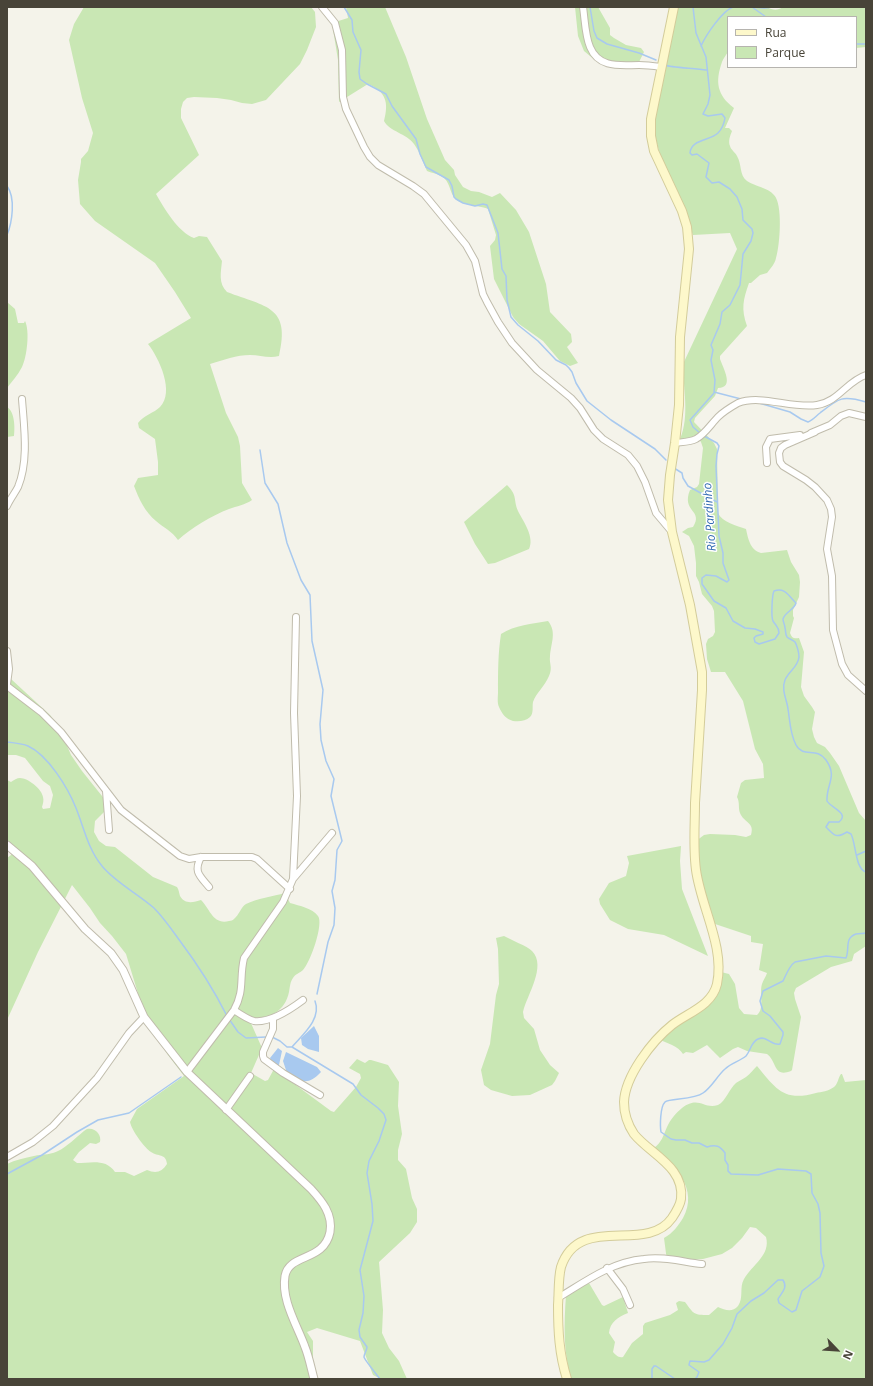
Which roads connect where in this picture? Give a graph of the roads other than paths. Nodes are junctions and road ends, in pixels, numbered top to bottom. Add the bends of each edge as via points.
1 (322, 7) edge
2 (583, 7) edge
3 (674, 7) edge
4 (661, 67) junction
5 (866, 375) edge
6 (22, 399) dead end
7 (866, 417) edge
8 (815, 432) junction
9 (675, 443) junction
10 (767, 463) dead end
11 (7, 506) edge
12 (672, 532) junction
13 (296, 617) dead end
14 (7, 651) edge
15 (7, 685) edge
16 (866, 691) edge
17 (106, 791) junction
18 (109, 830) dead end
19 (332, 833) dead end
20 (7, 845) edge
21 (200, 857) junction
22 (293, 879) junction
23 (209, 887) dead end
24 (290, 889) junction
25 (303, 1000) dead end
26 (233, 1013) junction
27 (144, 1017) junction
28 (273, 1018) junction
29 (187, 1072) junction
30 (250, 1076) dead end
31 (320, 1095) dead end
32 (226, 1110) junction
33 (7, 1157) edge
34 (702, 1264) dead end
35 (607, 1268) junction
36 (558, 1298) junction
37 (630, 1305) dead end
38 (314, 1379) edge
39 (567, 1379) edge

1 - 12 street via 335,23 342,50 346,109 370,157 378,165 424,194 466,245 474,261 483,294 512,343 537,370 571,398 594,430 628,455 645,482 656,513
2 - 4 street via 590,48 599,60 622,66
3 - 4 main road
4 - 9 main road via 651,136 654,151 682,210 689,249 680,337 679,405
5 - 9 street via 858,377 829,402 818,405 754,400 739,403 727,409 702,435 690,441
6 - 11 street via 25,446 23,471 18,487
7 - 8 street via 849,413
8 - 10 street via 770,439 766,447
8 - 16 street via 785,444 781,448 779,458 783,466 815,487 827,500 831,509 827,549 832,576 833,630 842,664 848,675
9 - 12 main road via 668,500
12 - 36 main road via 690,605 702,672 694,834 699,887 717,949 719,972 716,988 710,998 663,1032 642,1059 624,1100 625,1112 634,1133 672,1168 679,1182 681,1198 677,1211 668,1224 655,1231 640,1235 604,1235 575,1246 561,1267
13 - 22 street via 294,713 297,796
14 - 15 street
15 - 17 street via 56,727
17 - 18 street
17 - 21 street via 121,810 180,856 189,859
19 - 22 street
20 - 27 street via 32,866 85,929 111,953 123,970
21 - 23 street via 196,868
21 - 24 street via 252,857
22 - 24 street
24 - 26 street via 264,932 244,958 241,969 242,990
25 - 28 street
26 - 28 street via 256,1021
26 - 29 street
27 - 29 street
27 - 33 street via 97,1078 53,1126 33,1142
28 - 31 street via 274,1024 263,1052 264,1059
29 - 32 street
30 - 32 street
32 - 38 street via 311,1189 329,1214 331,1228 322,1248 296,1261 289,1267 285,1276 287,1299
34 - 35 street via 645,1258
35 - 36 street
35 - 37 street via 623,1289
36 - 39 main road via 559,1350

